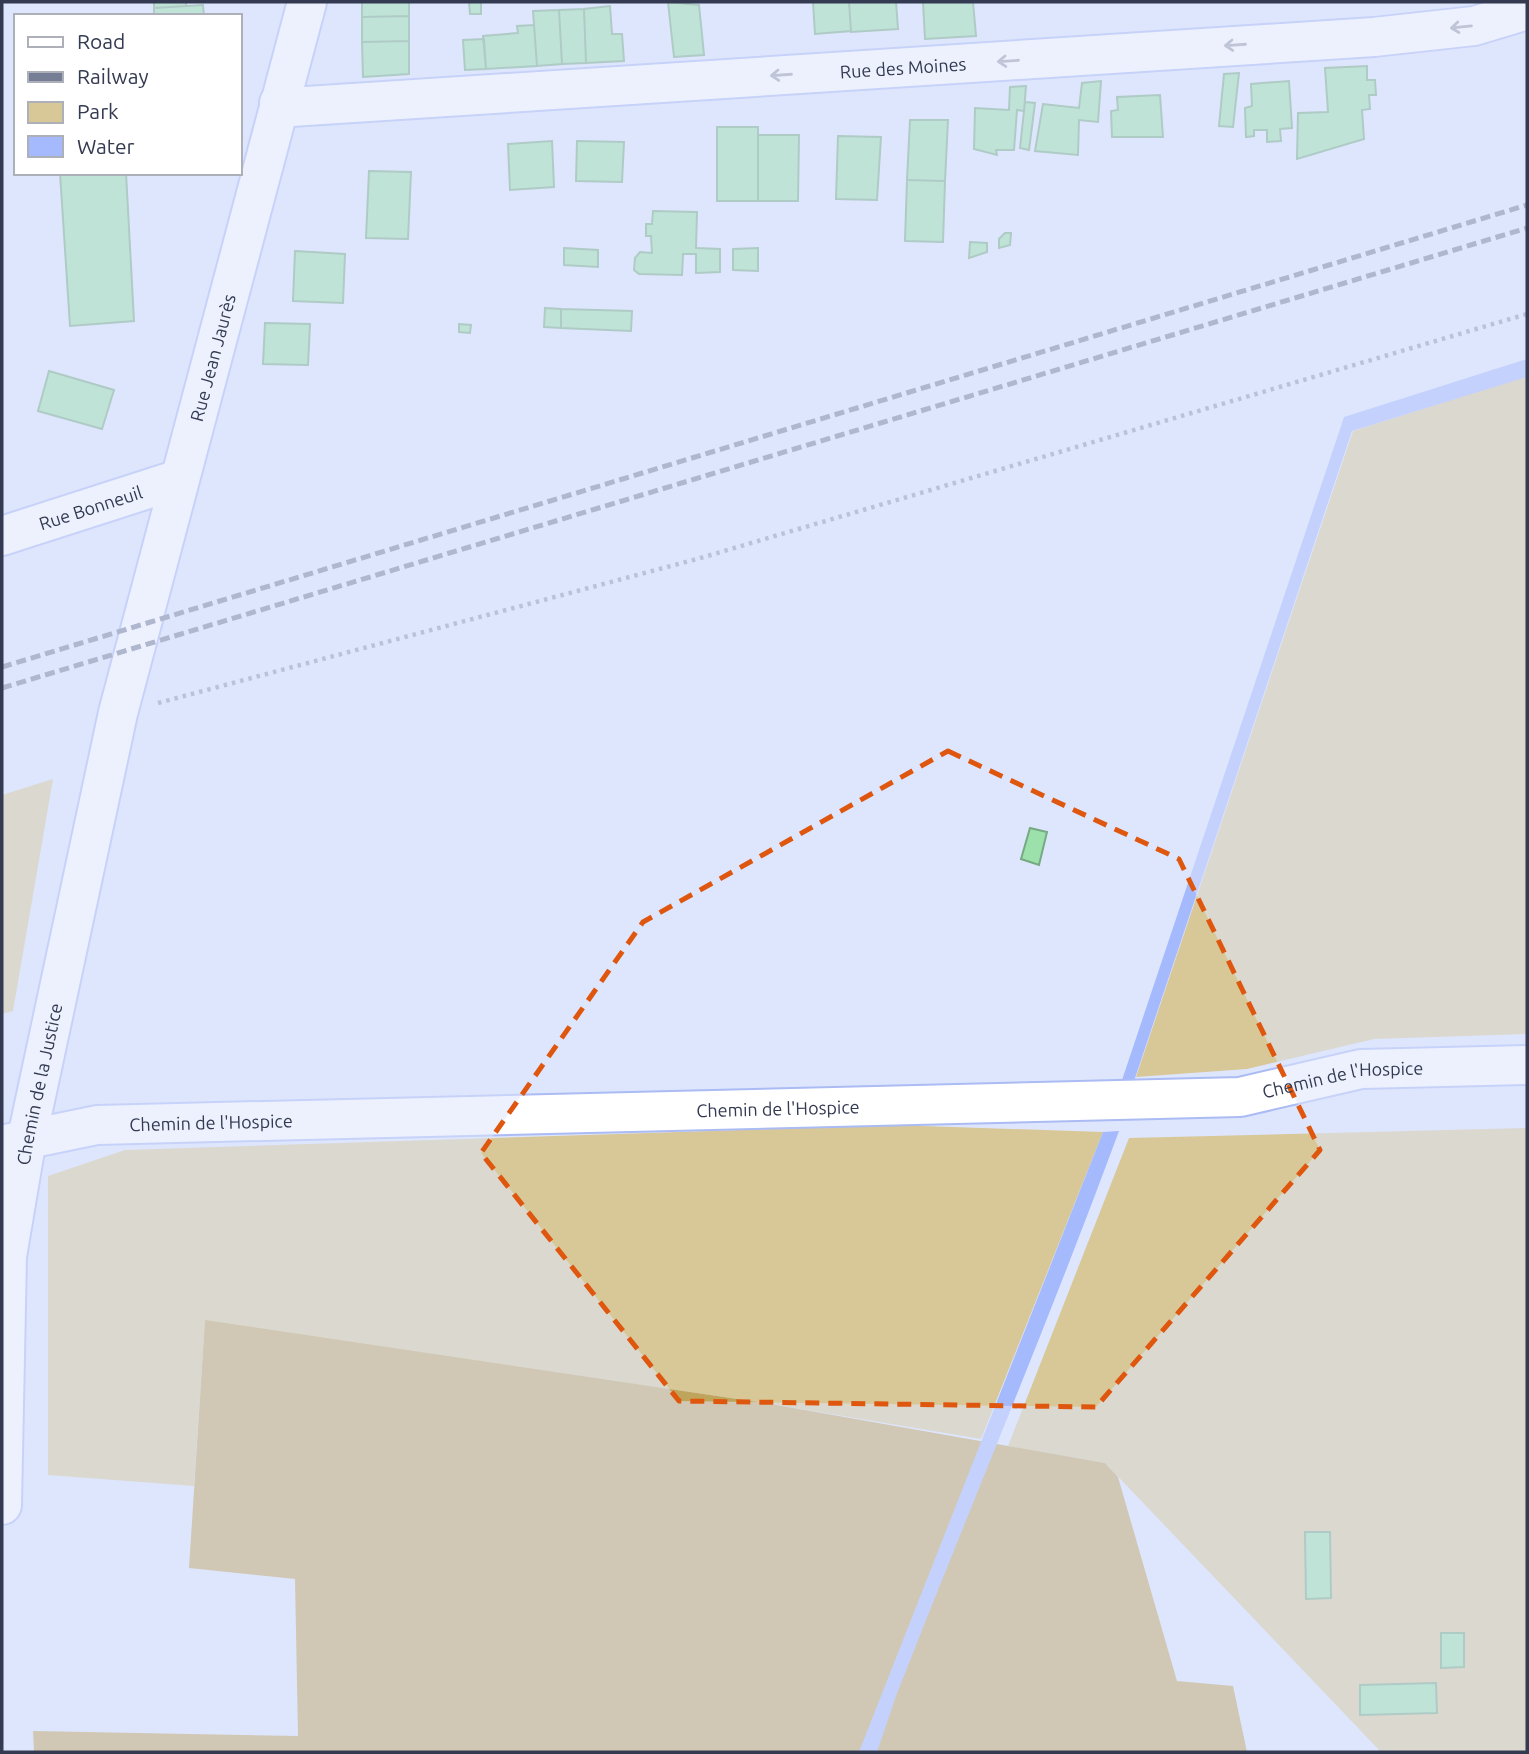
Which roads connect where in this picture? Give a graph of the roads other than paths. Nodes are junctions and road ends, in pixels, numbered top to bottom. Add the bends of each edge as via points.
1 (307, 2) edge
2 (1527, 10) edge
3 (279, 103) junction
4 (179, 480) junction
5 (2, 536) edge
6 (118, 713) joint
7 (1527, 1065) edge
8 (14, 1142) edge
9 (2, 1505) edge

1 - 3 street, Rue Jean Jaurès
2 -> 3 street, Rue des Moines via 1474,26 1374,37 291,107
3 - 4 street, Rue Jean Jaurès
4 - 5 street, Rue Bonneuil
4 - 6 street, Rue Jean Jaurès
6 - 8 street, Chemin de la Justice
7 - 8 street, Chemin de l'Hospice via 1360,1069 1240,1097 97,1125
8 - 9 street, Chemin de la Justice

